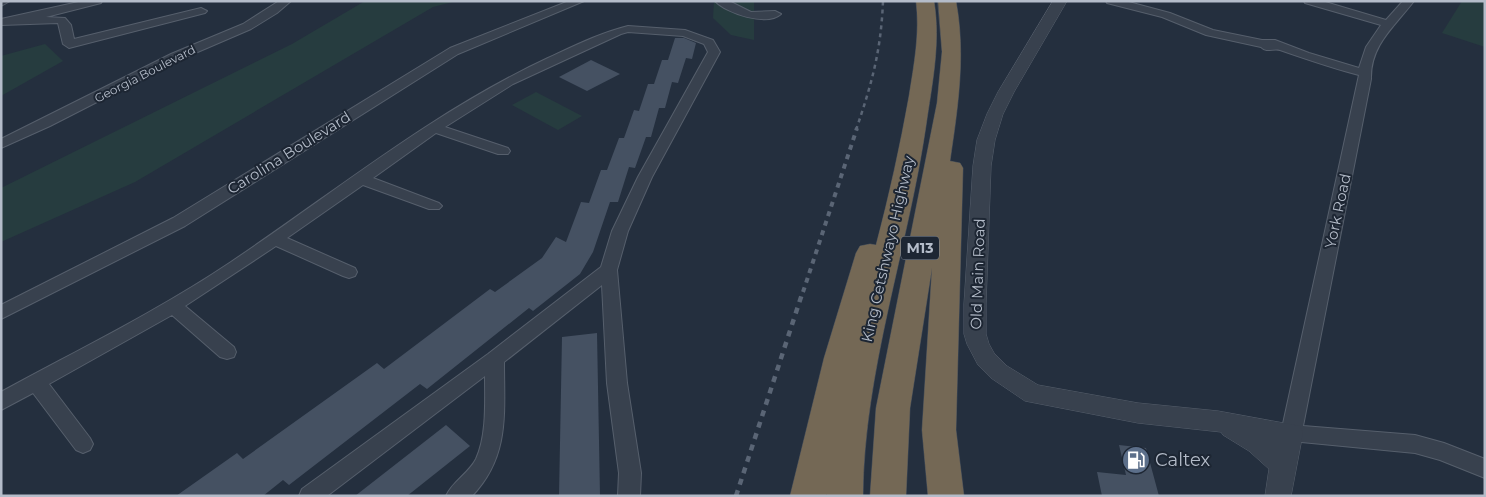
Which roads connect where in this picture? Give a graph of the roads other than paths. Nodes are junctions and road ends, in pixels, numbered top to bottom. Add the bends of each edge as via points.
1 (4, 1) edge
2 (97, 1) edge
3 (286, 1) edge
4 (579, 1) edge
5 (720, 1) edge
6 (925, 1) edge
7 (947, 1) edge
8 (1060, 1) edge
9 (1111, 1) edge
10 (1309, 1) edge
11 (1409, 1) edge
12 (1, 3) edge
13 (201, 11) dead end
14 (775, 14) dead end
15 (14, 21) junction
16 (1, 22) edge
17 (1389, 24) junction
18 (1364, 73) junction
19 (933, 105) junction
20 (434, 128) junction
21 (1, 144) edge
22 (503, 151) dead end
23 (362, 179) junction
24 (434, 206) dead end
25 (275, 239) junction
26 (609, 270) junction
27 (349, 272) dead end
28 (173, 306) junction
29 (1, 314) edge
30 (227, 352) dead end
31 (495, 359) junction
32 (36, 382) junction
33 (1, 402) edge
34 (1218, 421) junction
35 (1291, 433) junction
36 (83, 444) dead end
37 (1282, 466) junction
38 (1485, 470) edge
39 (310, 496) edge
40 (457, 496) edge
41 (629, 496) edge
42 (808, 496) edge
43 (845, 496) edge
44 (888, 496) edge
45 (946, 496) edge
46 (1278, 496) edge

1 - 12 street
2 - 15 street
3 - 21 street, Georgia Boulevard via 254,24 188,51
4 - 29 street, Carolina Boulevard via 454,51 179,222
5 - 14 street via 750,14
6 - 19 highway, King Cetshwayo Highway / M13 via 926,59
7 - 19 highway, King Cetshwayo Highway / M13 via 952,67
8 - 34 street, Old Main Road via 1006,92 986,140 975,304 978,344 986,359 999,372 1033,394 1138,413
9 - 18 street via 1166,15 1210,33 1270,45
10 - 17 street
11 - 17 street, York Road
13 - 15 street via 69,44 61,20
15 - 16 street
17 - 18 street, York Road via 1366,60
18 - 35 street, York Road via 1338,215
19 - 42 highway via 903,145 852,311
19 - 43 highway, King Cetshwayo Highway / M13 via 914,135 868,334 855,398
19 - 44 highway, King Cetshwayo Highway / M13 via 893,408
19 - 45 highway via 951,113 952,137 939,430
20 - 22 street
20 - 23 street
20 - 26 street via 509,81 617,32 685,33 709,42 714,52 645,177 620,231
23 - 24 street
23 - 25 street
25 - 27 street
25 - 28 street
26 - 31 street
26 - 41 street via 618,383 630,473
28 - 30 street
28 - 32 street
31 - 39 street
31 - 40 street via 492,443 486,460
32 - 33 street
32 - 36 street
34 - 35 street, Old Main Road
34 - 37 street via 1249,436
35 - 37 street
35 - 38 street via 1415,444 1444,452
37 - 46 street

